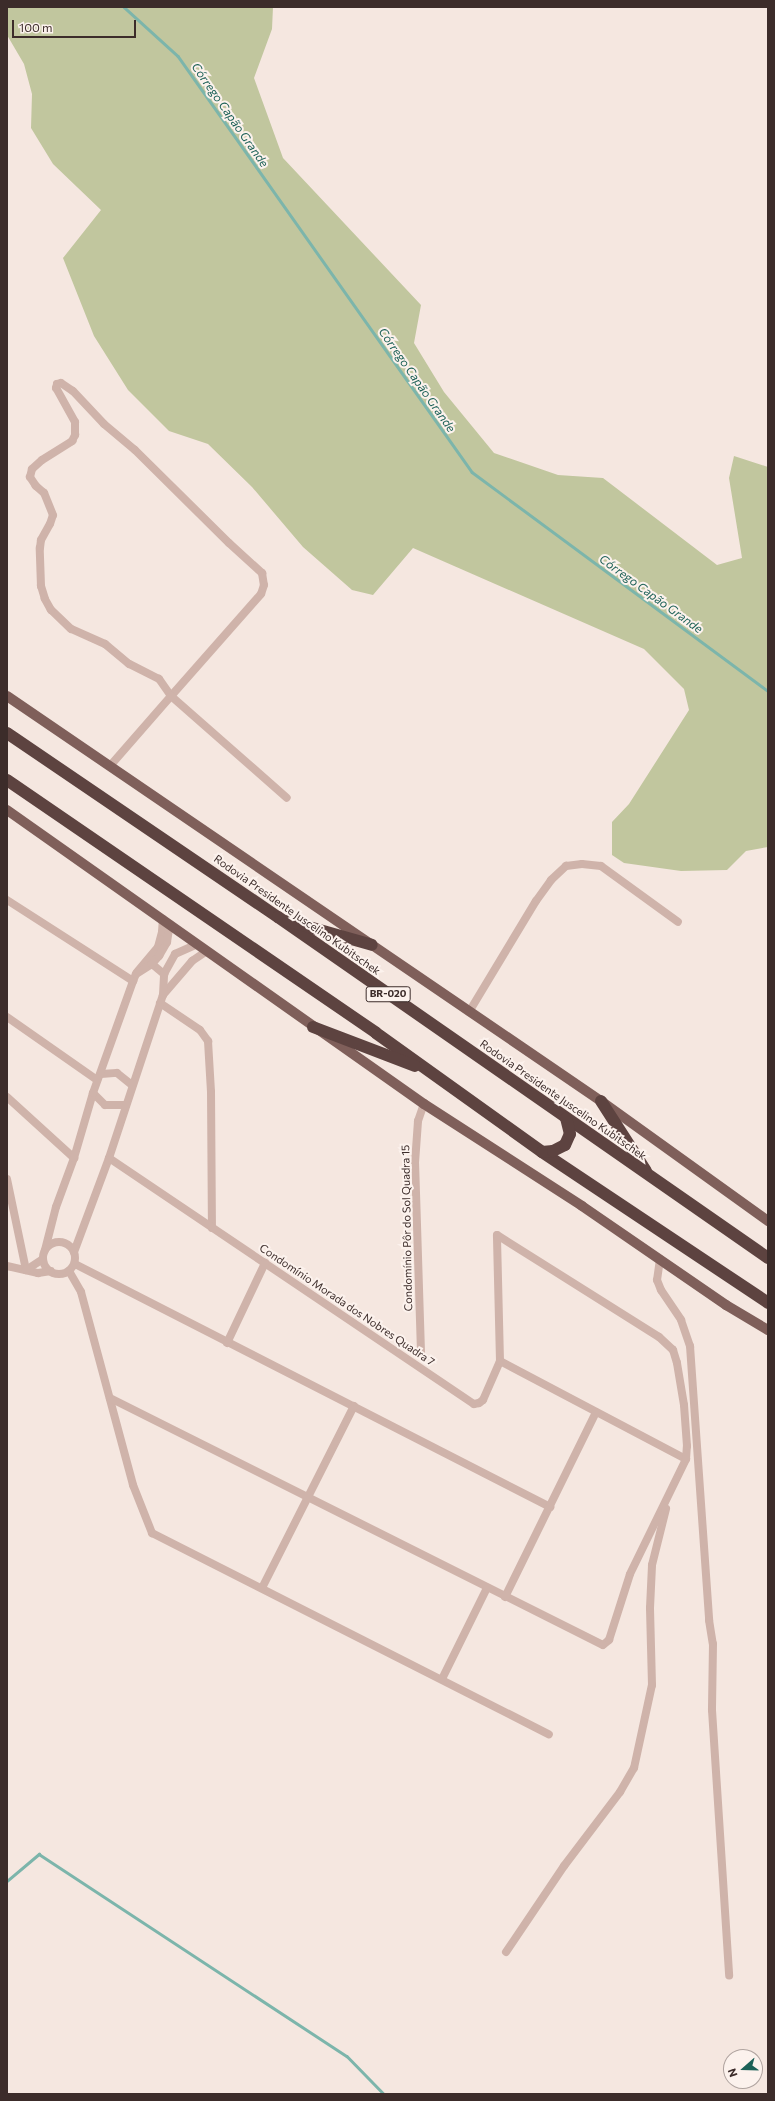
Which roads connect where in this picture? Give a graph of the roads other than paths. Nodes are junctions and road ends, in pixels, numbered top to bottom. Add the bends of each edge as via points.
1 (7, 696) edge
2 (171, 696) junction
3 (7, 733) edge
4 (110, 766) junction
5 (7, 780) edge
6 (288, 798) dead end
7 (7, 810) edge
8 (7, 900) edge
9 (278, 918) junction
10 (166, 922) junction
11 (678, 922) dead end
12 (197, 944) junction
13 (372, 945) junction
14 (207, 951) junction
15 (159, 956) junction
16 (168, 963) junction
17 (152, 964) junction
18 (164, 974) junction
19 (134, 977) junction
20 (161, 999) junction
21 (469, 1012) junction
22 (7, 1017) edge
23 (313, 1027) junction
24 (432, 1073) junction
25 (99, 1077) junction
26 (132, 1085) junction
27 (93, 1093) junction
28 (7, 1097) edge
29 (601, 1101) junction
30 (424, 1104) junction
31 (126, 1105) junction
32 (566, 1118) junction
33 (542, 1152) junction
34 (74, 1158) junction
35 (109, 1158) junction
36 (650, 1178) junction
37 (7, 1179) edge
38 (768, 1221) edge
39 (212, 1228) junction
40 (45, 1250) junction
41 (74, 1252) junction
42 (660, 1258) junction
43 (768, 1258) edge
44 (43, 1259) junction
45 (264, 1263) junction
46 (75, 1264) junction
47 (7, 1266) edge
48 (26, 1270) junction
49 (51, 1271) junction
50 (70, 1271) junction
51 (768, 1304) edge
52 (768, 1330) edge
53 (227, 1343) junction
54 (421, 1352) dead end
55 (500, 1361) junction
56 (110, 1398) junction
57 (354, 1406) junction
58 (596, 1412) junction
59 (686, 1459) junction
60 (670, 1493) junction
61 (308, 1498) junction
62 (550, 1507) junction
63 (262, 1588) junction
64 (487, 1588) junction
65 (505, 1597) junction
66 (442, 1679) junction
67 (549, 1734) dead end
68 (506, 1952) dead end
69 (729, 1974) dead end

1 - 4 main road
2 - 2 street via 159,679 130,664 104,644 71,629 51,610 44,598 41,586 40,548 52,515 44,493 30,477 32,469 37,464 72,441 75,435 75,422 56,388 58,384 73,391 104,424 135,450 262,573 264,585 261,594
2 - 4 street
2 - 6 street
3 - 9 highway, Rodovia Presidente Juscelino Kubitschek / BR-020
4 - 13 main road
5 - 24 highway
7 - 10 main road
8 - 19 street
9 - 13 highway
9 - 32 highway, Rodovia Presidente Juscelino Kubitschek / BR-020
10 - 12 main road
10 - 15 street via 167,942
10 - 19 street via 158,947 140,965
11 - 21 street via 601,866 566,866 551,880 536,901
12 - 14 main road
12 - 16 street via 180,951
13 - 21 main road
14 - 20 street via 192,961
14 - 23 main road
15 - 16 street
15 - 17 street
16 - 18 street
17 - 18 street
17 - 19 street
18 - 20 street
19 - 25 street
20 - 26 street
20 - 39 street via 200,1030 208,1041
21 - 29 main road
22 - 25 street
23 - 24 highway
23 - 30 main road
24 - 33 highway
25 - 26 street via 118,1074
25 - 27 street
26 - 31 street
27 - 31 street via 104,1105
27 - 34 street
28 - 34 street
29 - 36 highway
29 - 38 main road
30 - 42 main road
30 - 54 street, Condomínio Pôr do Sol Quadra 15 via 418,1122 415,1163
31 - 35 street
32 - 33 highway via 570,1134 565,1146 554,1151
32 - 36 highway, Rodovia Presidente Juscelino Kubitschek / BR-020
33 - 51 highway
34 - 40 street via 56,1207
35 - 39 street, Condomínio Morada dos Nobres Quadra 7
35 - 41 street
36 - 43 highway, Rodovia Presidente Juscelino Kubitschek / BR-020
37 - 48 street
39 - 45 street, Condomínio Morada dos Nobres Quadra 7
40 - 41 street via 59,1242 68,1244
40 - 44 street
41 - 46 street
42 - 52 main road via 726,1305
42 - 69 street via 657,1280 681,1320 690,1346 709,1620 713,1644 712,1710
44 - 48 street
44 - 49 street
45 - 53 street
45 - 55 street, Condomínio Morada dos Nobres Quadra 7 via 470,1402 476,1404 483,1400
46 - 50 street
46 - 53 street
47 - 48 street
48 - 49 street via 38,1273
49 - 50 street via 60,1274
50 - 56 street via 80,1292
53 - 57 street
55 - 58 street
55 - 59 street via 497,1235 640,1324 671,1347 678,1363 684,1405
56 - 61 street
56 - 63 street via 134,1485 152,1533
57 - 61 street
57 - 62 street
58 - 59 street
58 - 62 street
59 - 60 street
60 - 65 street via 630,1574 609,1640 603,1645
60 - 68 street via 652,1565 652,1685 634,1768 620,1792 564,1866
61 - 63 street
61 - 64 street
62 - 65 street
63 - 66 street
64 - 65 street
64 - 66 street
66 - 67 street

